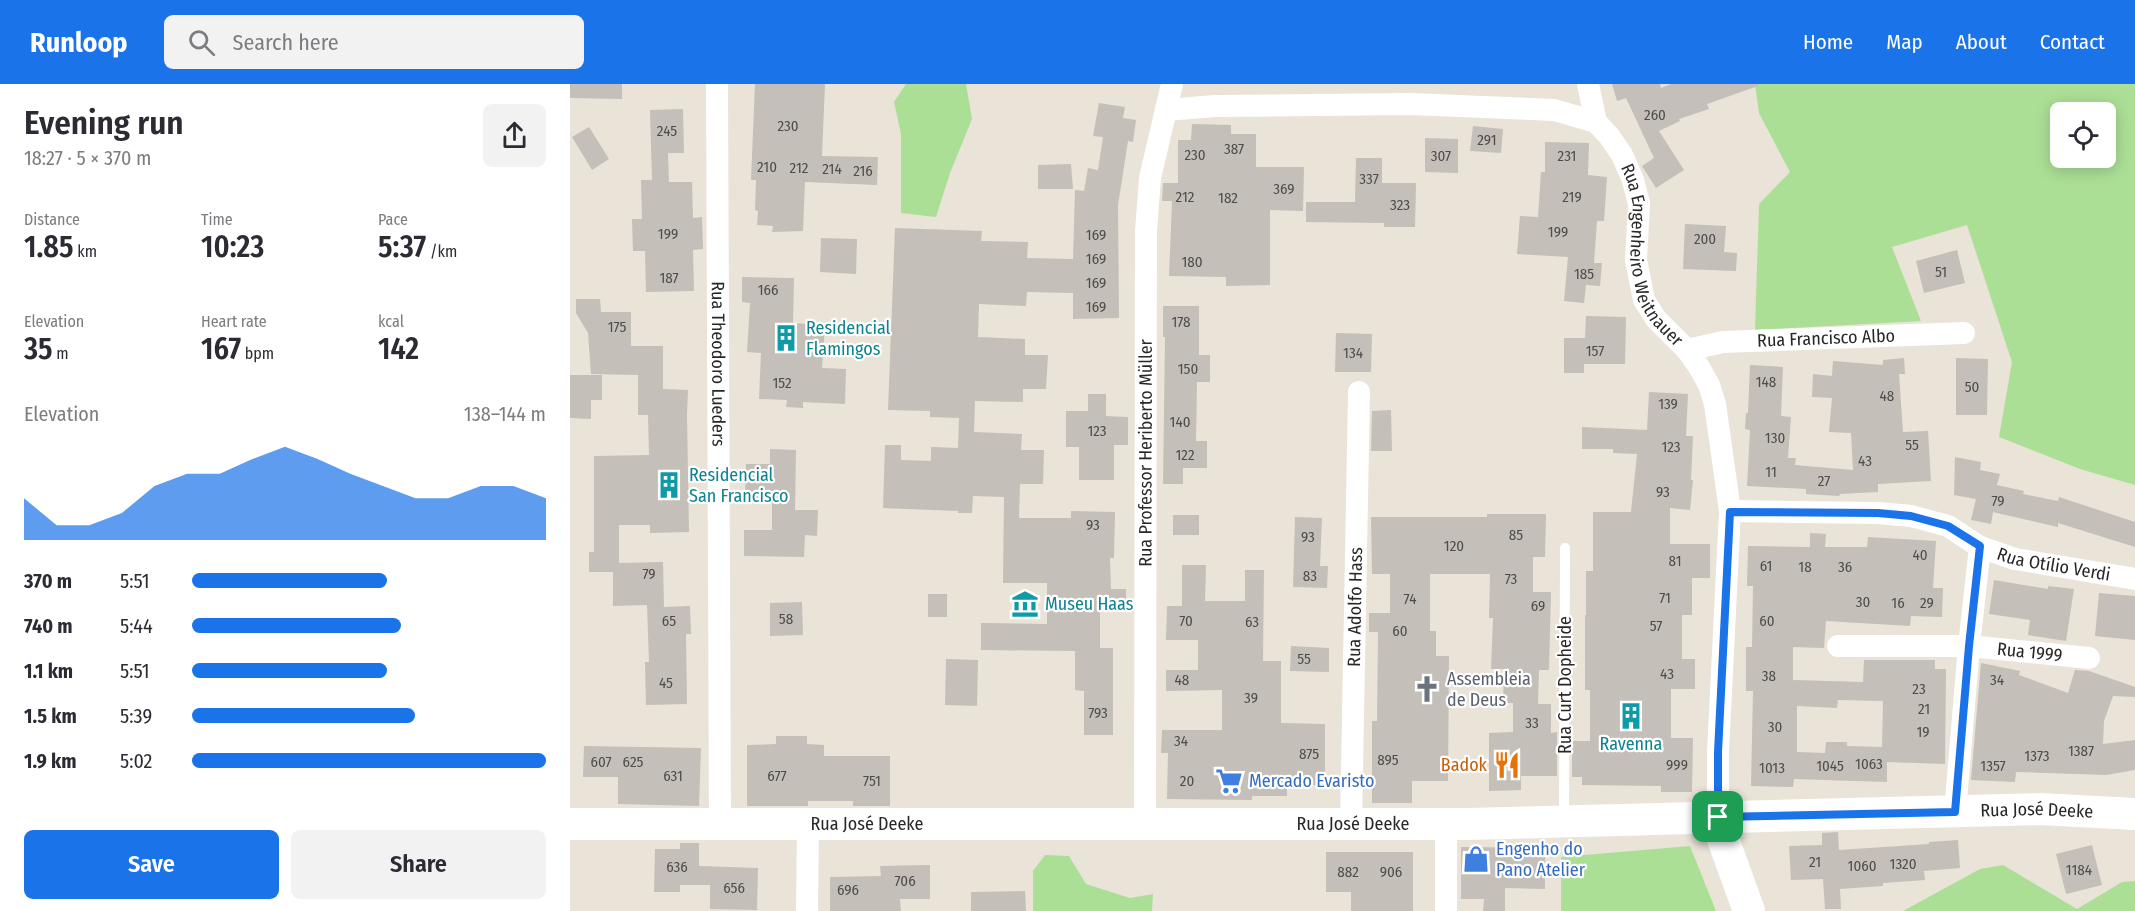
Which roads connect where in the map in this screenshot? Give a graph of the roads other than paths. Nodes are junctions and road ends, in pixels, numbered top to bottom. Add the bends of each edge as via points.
1 (717, 84) edge
2 (1172, 84) edge
3 (1588, 84) edge
4 (1166, 110) junction
5 (1596, 122) junction
6 (1964, 333) dead end
7 (1687, 350) junction
8 (1359, 392) dead end
9 (1730, 512) junction
10 (1980, 546) junction
11 (1565, 549) dead end
12 (2135, 579) edge
13 (1838, 646) dead end
14 (1969, 646) junction
15 (2089, 658) dead end
16 (1955, 812) junction
17 (2135, 814) edge
18 (1718, 817) junction
19 (1564, 821) junction
20 (570, 824) edge
21 (1446, 824) junction
22 (720, 825) junction
23 (808, 825) junction
24 (1145, 825) junction
25 (1351, 825) junction
26 (807, 911) edge
27 (1446, 911) edge
28 (1749, 911) edge

1 - 22 street, Rua Theodoro Lueders
2 - 4 street, Rua Professor Heriberto Müller
3 - 5 street
4 - 5 street via 1410,104 1554,110
4 - 24 street, Rua Professor Heriberto Müller via 1150,178 1146,231
5 - 7 street, Rua Engenheiro Weitnauer via 1610,136 1633,180 1639,204 1636,260 1644,300 1656,319
6 - 7 street, Rua Francisco Albo via 1723,342
7 - 9 street, Rua Engenheiro Weitnauer via 1708,384 1715,405
8 - 25 street, Rua Adolfo Hass
9 - 10 street, Rua Otílio Verdi via 1911,516 1948,526
9 - 18 street, Rua Engenheiro Weitnauer
10 - 12 street, Rua Otílio Verdi via 2015,559
10 - 14 street
11 - 19 lane, Rua Curt Dopheide
13 - 14 street, Rua 1999
14 - 15 street, Rua 1999
14 - 16 street
16 - 17 street, Rua José Deeke via 2039,809
16 - 18 street, Rua José Deeke
18 - 19 street, Rua José Deeke
18 - 28 street
19 - 21 street, Rua José Deeke
20 - 22 street, Rua José Deeke
21 - 25 street, Rua José Deeke
21 - 27 street
22 - 23 street, Rua José Deeke
23 - 24 street, Rua José Deeke
23 - 26 street
24 - 25 street, Rua José Deeke

